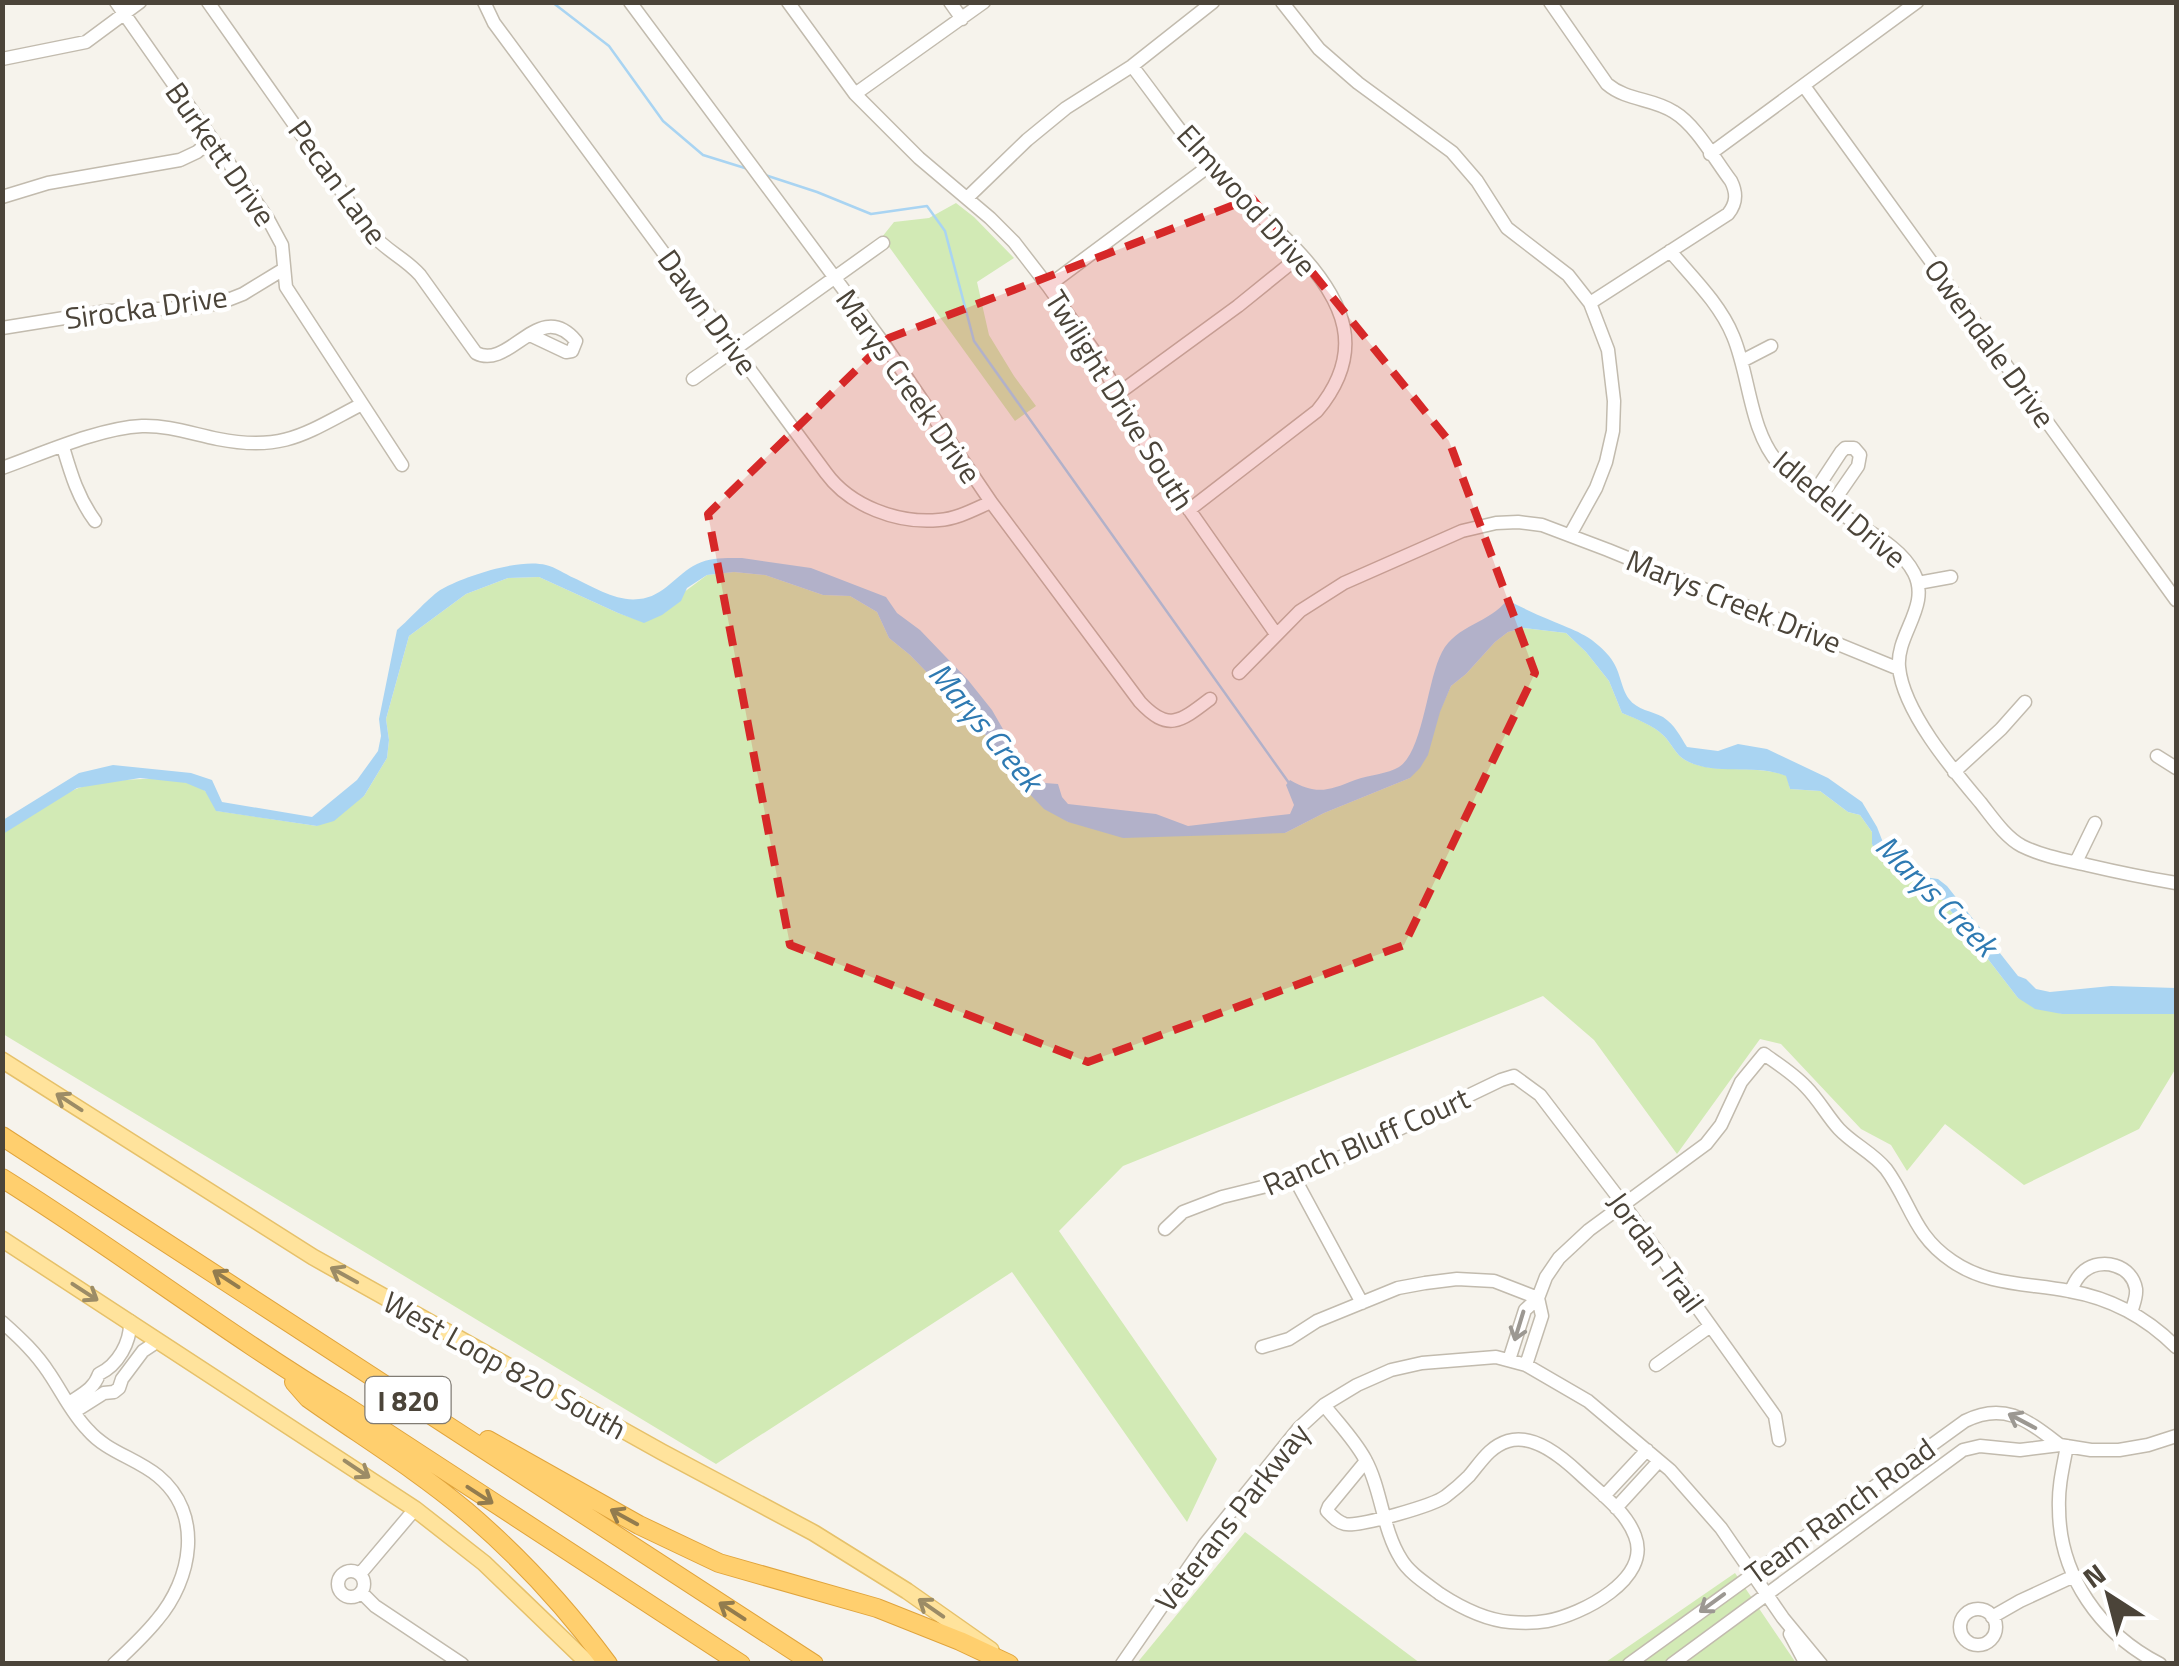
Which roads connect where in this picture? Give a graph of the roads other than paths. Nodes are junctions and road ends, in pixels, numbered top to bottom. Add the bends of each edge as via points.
1 (140, 2) edge
2 (208, 2) edge
3 (484, 2) edge
4 (630, 2) edge
5 (788, 2) edge
6 (950, 2) edge
7 (984, 2) edge
8 (1213, 2) edge
9 (1282, 2) edge
10 (1550, 2) edge
11 (1917, 2) edge
12 (120, 8) edge
13 (962, 19) junction
14 (2, 59) edge
15 (1132, 66) junction
16 (1804, 86) junction
17 (855, 94) junction
18 (211, 140) junction
19 (1710, 154) junction
20 (1209, 166) junction
21 (2, 198) edge
22 (966, 198) junction
23 (883, 244) dead end
24 (1670, 251) junction
25 (1301, 255) junction
26 (284, 269) junction
27 (833, 278) junction
28 (1048, 286) junction
29 (1590, 302) junction
30 (2, 328) edge
31 (530, 335) dead end
32 (1770, 346) dead end
33 (736, 349) junction
34 (1742, 361) junction
35 (693, 379) dead end
36 (1118, 393) junction
37 (362, 404) junction
38 (62, 447) junction
39 (402, 465) dead end
40 (2, 468) edge
41 (1814, 492) junction
42 (991, 502) junction
43 (1831, 505) junction
44 (1189, 510) junction
45 (94, 521) dead end
46 (1570, 535) junction
47 (1951, 577) dead end
48 (1918, 583) junction
49 (2176, 600) edge
50 (1276, 634) junction
51 (1899, 669) junction
52 (1239, 673) dead end
53 (1210, 699) dead end
54 (2025, 702) dead end
55 (2157, 756) dead end
56 (2176, 768) edge
57 (1954, 772) junction
58 (2094, 824) dead end
59 (2076, 862) junction
60 (2176, 883) edge
61 (2, 1060) edge
62 (1514, 1076) joint
63 (2, 1136) edge
64 (2, 1178) edge
65 (1295, 1179) junction
66 (1624, 1205) junction
67 (1165, 1229) dead end
68 (2, 1240) edge
69 (2071, 1291) junction
70 (1538, 1298) junction
71 (1362, 1303) junction
72 (2130, 1312) junction
73 (2, 1322) edge
74 (130, 1322) junction
75 (1710, 1327) junction
76 (158, 1341) junction
77 (1262, 1347) dead end
78 (2176, 1347) edge
79 (1509, 1360) junction
80 (1526, 1365) junction
81 (1656, 1365) dead end
82 (280, 1366) junction
83 (109, 1370) junction
84 (122, 1379) junction
85 (101, 1388) junction
86 (1324, 1406) junction
87 (72, 1407) junction
88 (438, 1421) junction
89 (1965, 1421) junction
90 (2176, 1436) edge
91 (1779, 1440) dead end
92 (1973, 1446) junction
93 (2064, 1446) junction
94 (1646, 1450) junction
95 (1366, 1460) junction
96 (1659, 1461) junction
97 (1604, 1496) junction
98 (1616, 1508) junction
99 (415, 1509) junction
100 (1385, 1517) junction
101 (360, 1574) junction
102 (1753, 1574) junction
103 (2074, 1576) junction
104 (361, 1592) junction
105 (1766, 1593) junction
106 (1992, 1617) dead end
107 (1783, 1618) junction
108 (114, 1664) edge
109 (462, 1664) edge
110 (590, 1664) edge
111 (608, 1664) edge
112 (741, 1664) edge
113 (814, 1664) edge
114 (1010, 1664) edge
115 (1122, 1664) edge
116 (1629, 1664) edge
117 (1672, 1664) edge
118 (1806, 1664) edge
119 (1821, 1664) edge
120 (2160, 1664) edge

1 - 12 street
2 - 31 street, Pecan Lane via 370,232 420,275 476,353 494,356
3 - 33 street, Dawn Drive
4 - 27 street, Marys Creek Drive
5 - 17 street, Twilight Drive South
6 - 13 street
7 - 13 street
8 - 15 street
9 - 29 street via 1319,49 1452,152 1507,228 1568,275
10 - 19 street via 1618,94 1674,112
11 - 16 street
12 - 14 street via 78,45
12 - 18 street, Burkett Drive
13 - 17 street
15 - 20 street, Elmwood Drive
15 - 22 street via 1066,108
16 - 19 street
16 - 49 street, Owendale Drive
17 - 22 street, Twilight Drive South
18 - 21 street via 180,160 48,183
18 - 26 street, Burkett Drive via 277,234
19 - 24 street via 1736,200 1728,214
20 - 25 street, Elmwood Drive
20 - 28 street
22 - 28 street, Twilight Drive South via 1014,242
23 - 27 street
24 - 29 street
24 - 34 street, Idledell Drive via 1723,318
25 - 36 street
25 - 44 street, Elmwood Drive via 1343,321 1337,384 1317,411
26 - 30 street, Sirocka Drive via 220,303
26 - 37 street, Burkett Drive via 286,287
27 - 33 street
27 - 42 street, Marys Creek Drive
28 - 36 street, Twilight Drive South
29 - 46 street via 1608,350 1612,431 1596,488
32 - 34 street
33 - 35 street
33 - 42 street, Dawn Drive via 833,483 858,502 926,521
34 - 41 street, Idledell Drive via 1768,450
36 - 44 street, Twilight Drive South
37 - 38 street via 298,438 268,444 143,426
37 - 39 street, Burkett Drive
38 - 40 street
38 - 45 street
41 - 43 street, Idledell Drive
41 - 43 street via 1841,452 1854,448 1858,466
42 - 53 street, Marys Creek Drive via 1155,718 1182,719
43 - 48 street, Idledell Drive via 1884,540
44 - 50 street, Twilight Drive South
46 - 50 street, Marys Creek Drive via 1518,522 1462,530 1344,583
46 - 51 street, Marys Creek Drive
47 - 48 street
48 - 51 street, Idledell Drive
50 - 52 street, Marys Creek Drive
51 - 57 street via 1911,705
54 - 57 street
55 - 56 street
57 - 59 street via 2016,843
58 - 59 street
59 - 60 street
114 -> 61 main road, West Loop 820 South via 814,1533 313,1257
62 - 65 street, Ranch Bluff Court
62 - 66 street, Jordan Trail via 1540,1095
88 -> 63 highway, I 820
64 - 82 highway, I 820
65 - 67 street, Ranch Bluff Court via 1201,1204
65 - 71 street
66 - 69 street via 1712,1138 1740,1082 1764,1054 1805,1085 1840,1129 1881,1163 1922,1233 1950,1260 2000,1282
66 - 70 street via 1559,1258
66 - 75 street, Jordan Trail
68 -> 74 main road
69 - 72 street
69 - 72 street via 2091,1267 2115,1265 2135,1286
70 - 71 street via 1494,1280 1457,1279 1398,1288
70 -> 79 street via 1525,1310
70 - 80 street via 1542,1316
71 - 77 street
72 - 78 street
73 - 87 street
74 - 76 main road
74 - 83 street via 128,1341
75 - 81 street
75 - 91 street, Jordan Trail via 1774,1416
76 - 84 street
76 -> 99 main road
79 - 80 street, Veterans Parkway
79 - 86 street, Veterans Parkway via 1392,1370
80 - 94 street, Veterans Parkway via 1588,1401
82 - 111 highway via 308,1398 494,1536 556,1598
82 -> 112 highway, I 820
83 - 84 street
83 - 85 street via 100,1374
84 - 85 street via 114,1392
85 - 87 street
86 - 95 street
86 - 115 street, Veterans Parkway via 1216,1530
87 - 108 street via 100,1442 160,1477 188,1524 188,1558 174,1597
113 -> 88 highway, I 820
114 -> 88 highway via 877,1608 719,1564 468,1429
89 - 92 street
93 -> 89 street, Team Ranch Road via 2008,1413
89 - 102 street, Team Ranch Road
90 - 93 street, Team Ranch Road via 2118,1450
92 - 93 street, Team Ranch Road
92 - 105 street, Team Ranch Road
93 - 103 street via 2058,1512
94 - 96 street, Veterans Parkway
94 - 97 street
95 - 100 street
95 - 100 street via 1328,1511 1349,1525
96 - 98 street
96 - 102 street, Veterans Parkway
97 - 98 street
97 - 100 street via 1560,1456 1509,1440 1486,1453 1441,1500
98 - 100 street via 1636,1537 1632,1570 1584,1610 1546,1622 1496,1620 1440,1593 1402,1562
99 - 101 street
99 - 110 main road via 484,1563
101 - 104 street
101 - 104 street via 336,1570 341,1592
102 - 105 street, Veterans Parkway
102 -> 116 street, Team Ranch Road
103 - 106 street
103 - 120 street via 2105,1624
104 - 109 street
105 - 107 street, Veterans Parkway
105 - 117 street, Team Ranch Road
107 - 118 street, Veterans Parkway
107 - 119 street, Veterans Parkway

